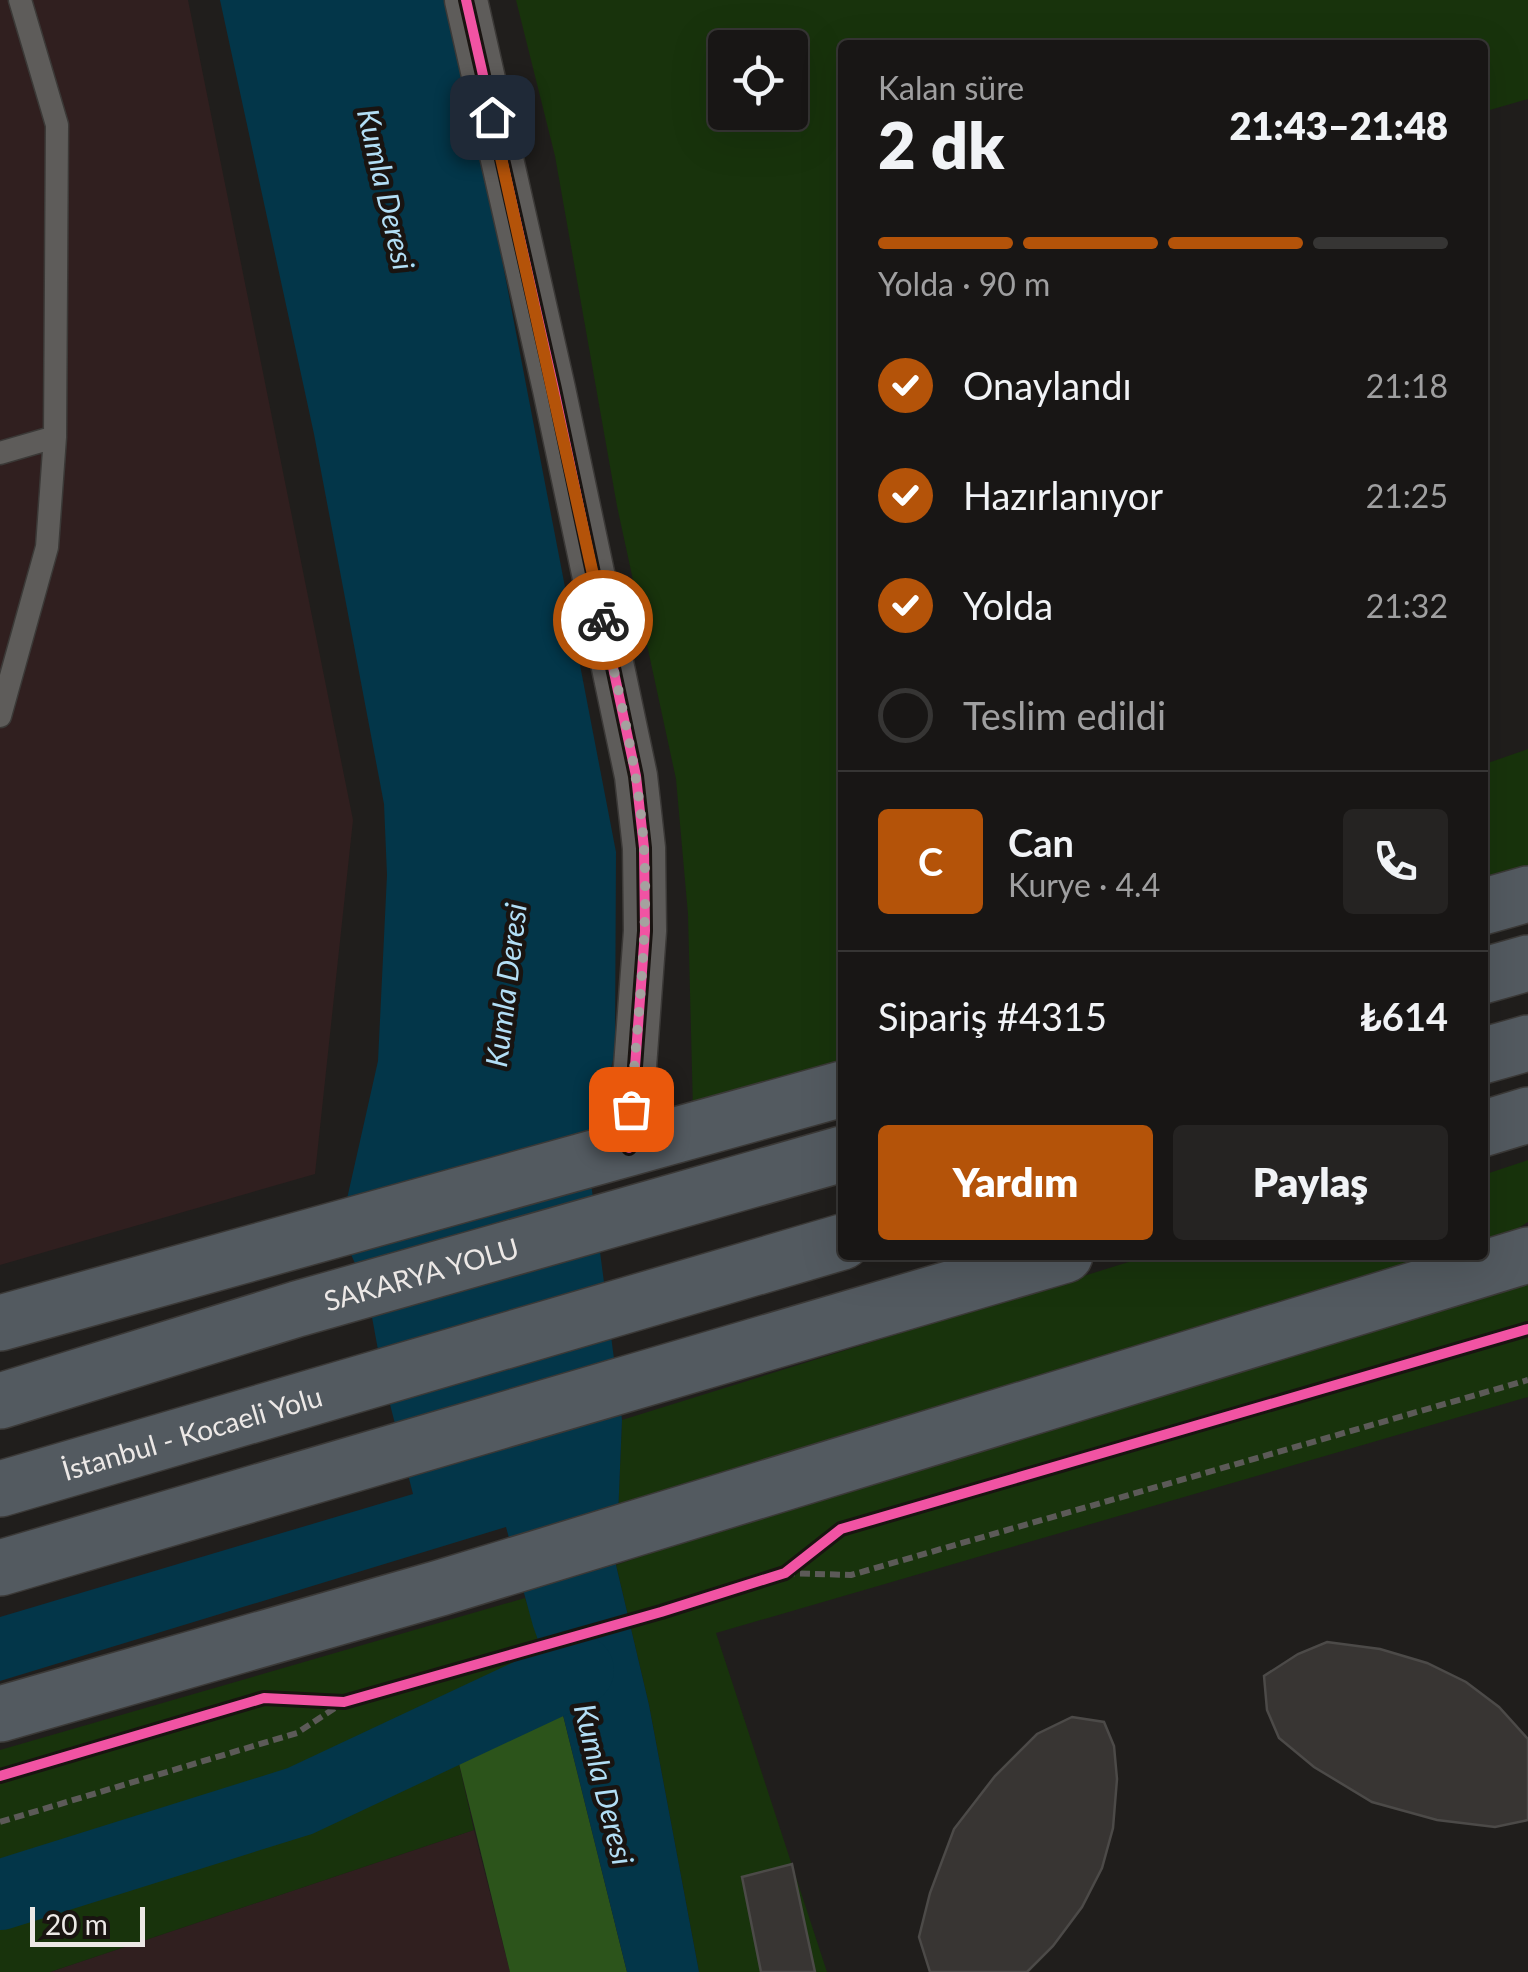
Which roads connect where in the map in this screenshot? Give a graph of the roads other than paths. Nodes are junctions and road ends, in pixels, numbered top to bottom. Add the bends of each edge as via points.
1 (20, 0) edge
2 (466, 0) edge
3 (54, 438) junction
4 (0, 454) edge
5 (0, 716) edge
6 (1528, 894) edge
7 (1488, 905) edge
8 (1528, 963) edge
9 (1488, 974) edge
10 (1528, 1043) edge
11 (1488, 1054) edge
12 (838, 1090) edge
13 (1528, 1115) edge
14 (1488, 1127) edge
15 (1528, 1138) edge
16 (1488, 1148) edge
17 (608, 1154) junction
18 (838, 1155) edge
19 (838, 1243) edge
20 (1528, 1256) edge
21 (1048, 1260) edge
22 (298, 1309) junction
23 (0, 1323) edge
24 (0, 1364) edge
25 (0, 1401) edge
26 (260, 1413) junction
27 (0, 1489) edge
28 (0, 1528) edge
29 (0, 1568) edge
30 (0, 1714) edge

1 - 3 lane via 57,125
2 - 17 street via 636,776 645,931
3 - 4 lane
3 - 5 lane via 47,548
6 - 7 highway
8 - 9 highway
10 - 11 highway
12 - 17 highway
13 - 14 highway
15 - 16 highway
17 - 23 highway
18 - 22 highway, SAKARYA YOLU
19 - 26 highway, İstanbul - Kocaeli Yolu
20 - 30 highway via 440,1588
21 - 29 highway
22 - 24 highway
22 - 25 highway, SAKARYA YOLU
26 - 27 highway, İstanbul - Kocaeli Yolu
26 - 28 highway

